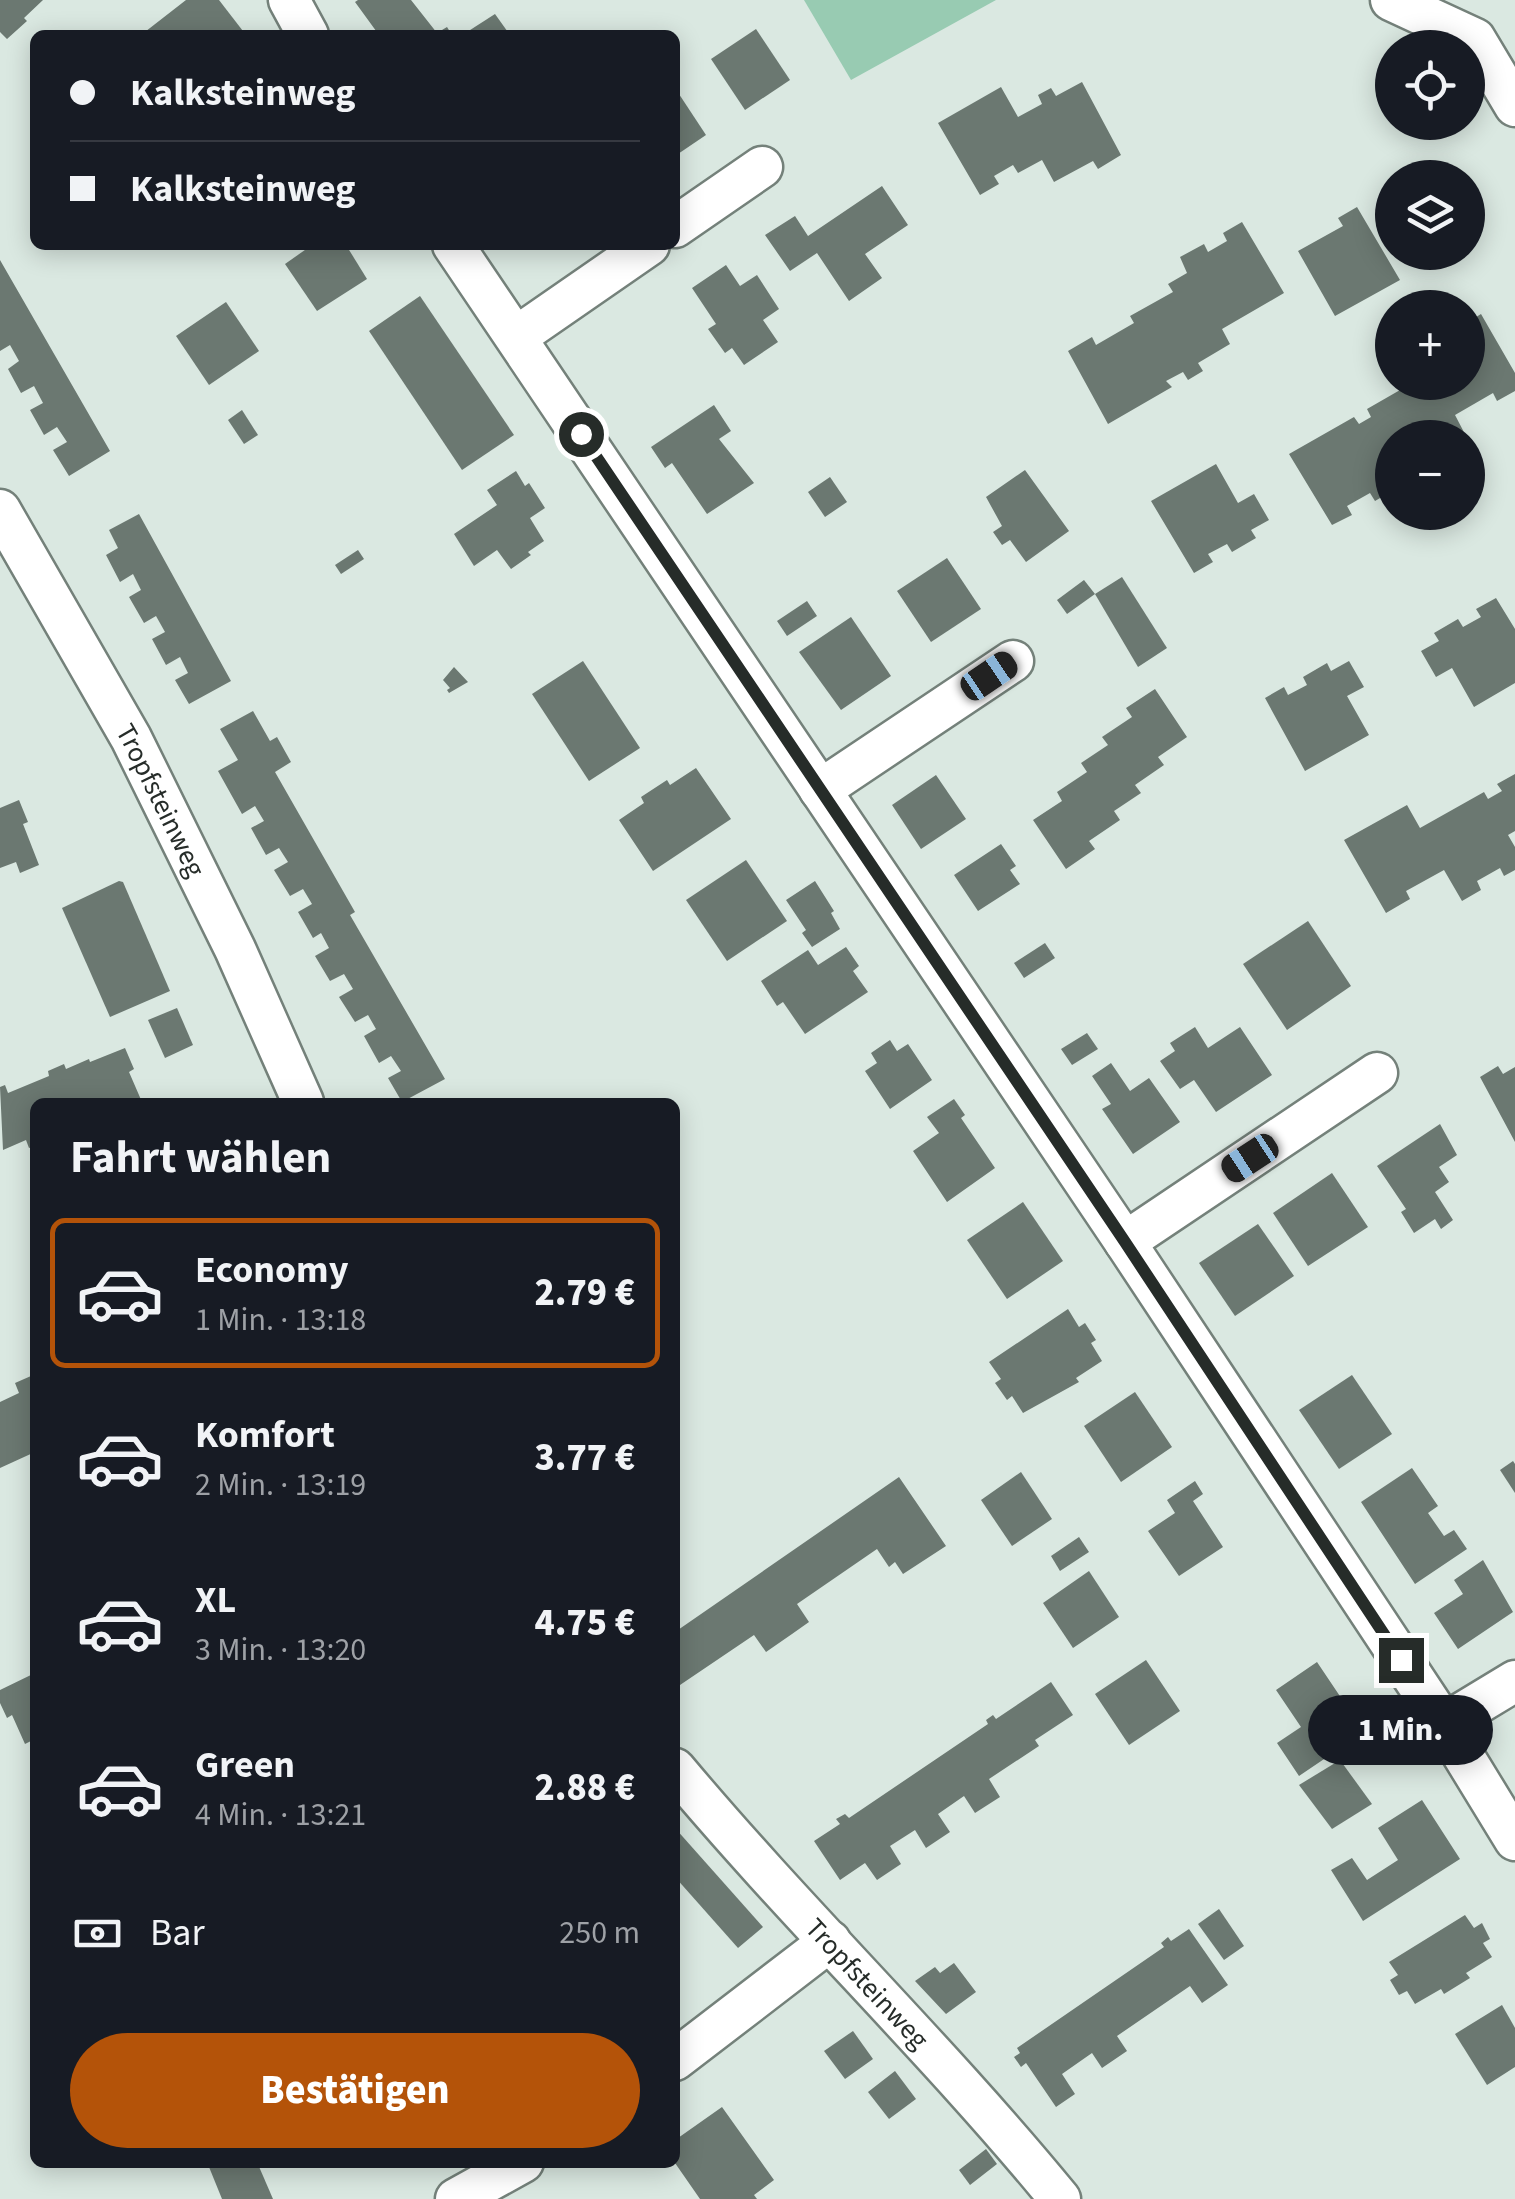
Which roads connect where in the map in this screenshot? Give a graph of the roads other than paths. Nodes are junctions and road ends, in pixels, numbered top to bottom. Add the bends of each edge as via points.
1 (290, 0) edge
2 (1392, 0) edge
3 (305, 30) edge
4 (1515, 106) edge
5 (762, 167) dead end
6 (680, 224) edge
7 (455, 250) edge
8 (642, 250) edge
9 (516, 337) junction
10 (0, 510) edge
11 (1012, 660) dead end
12 (820, 790) junction
13 (1377, 1073) dead end
14 (300, 1098) edge
15 (1125, 1242) junction
16 (1515, 1681) edge
17 (1444, 1724) junction
18 (680, 1776) edge
19 (1515, 1840) edge
20 (830, 1941) junction
21 (680, 2056) edge
22 (511, 2168) edge
23 (456, 2199) edge
24 (1060, 2199) edge

1 - 3 street
2 - 4 street via 1475,38
5 - 6 street
7 - 9 street
8 - 9 street
9 - 12 street
10 - 14 street, Tropfsteinweg via 131,738
11 - 12 street
12 - 15 street
13 - 15 street
15 - 17 street
16 - 17 street
17 - 19 street
18 - 20 street, Tropfsteinweg
20 - 21 street
20 - 24 street, Tropfsteinweg
22 - 23 street

